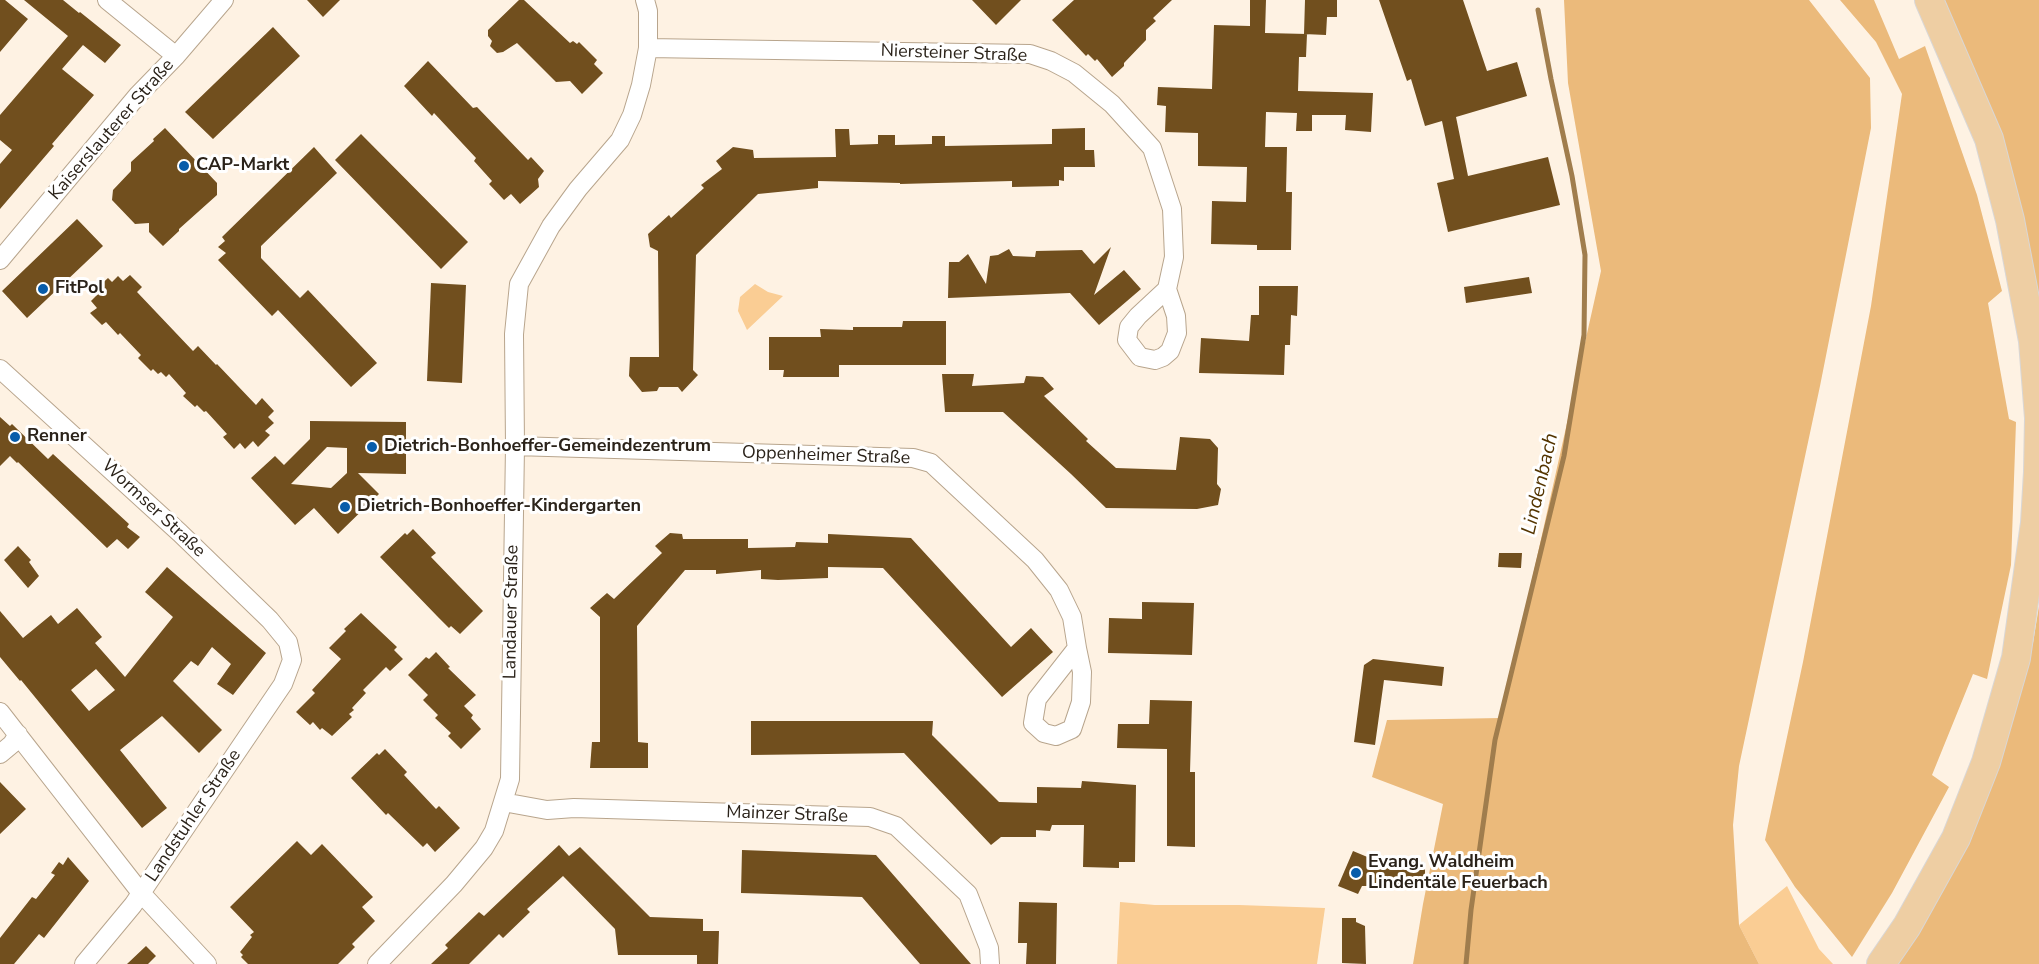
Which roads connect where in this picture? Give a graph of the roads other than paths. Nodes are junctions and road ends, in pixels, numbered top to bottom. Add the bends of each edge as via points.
1 (107, 0) edge
2 (224, 0) edge
3 (645, 0) edge
4 (1929, 0) edge
5 (648, 48) junction
6 (176, 56) junction
7 (0, 260) edge
8 (1167, 289) dead end
9 (0, 369) edge
10 (515, 446) junction
11 (1077, 648) dead end
12 (292, 660) joint
13 (0, 712) edge
14 (18, 734) junction
15 (0, 754) edge
16 (503, 802) junction
17 (141, 893) junction
18 (84, 964) edge
19 (207, 964) edge
20 (377, 964) edge
21 (990, 964) edge
22 (1881, 964) edge

1 - 6 street
2 - 6 street, Kaiserslauterer Straße
3 - 5 street, Landauer Straße
4 - 22 main road via 1989,139 2010,220 2033,341 2038,472 2035,523 2016,658 1986,762 1956,838
5 - 8 street, Niersteiner Straße via 1030,54 1051,61 1074,73 1112,104 1152,148 1172,209 1174,257
5 - 10 street, Landauer Straße via 632,115 620,140 551,226 519,284 514,334
6 - 7 street, Kaiserslauterer Straße via 138,95
9 - 12 street, Wormser Straße via 270,620 288,642
10 - 11 street, Oppenheimer Straße via 904,457 931,463 1035,560 1059,590 1072,617
10 - 16 street, Landauer Straße via 510,779
12 - 17 street, Landstuhler Straße via 283,684
13 - 14 street
14 - 15 street
14 - 17 street
16 - 20 street, Landauer Straße via 484,848
16 - 21 street, Mainzer Straße via 547,810 870,817 896,826 968,894 989,948
17 - 18 street, Landstuhler Straße
17 - 19 street

